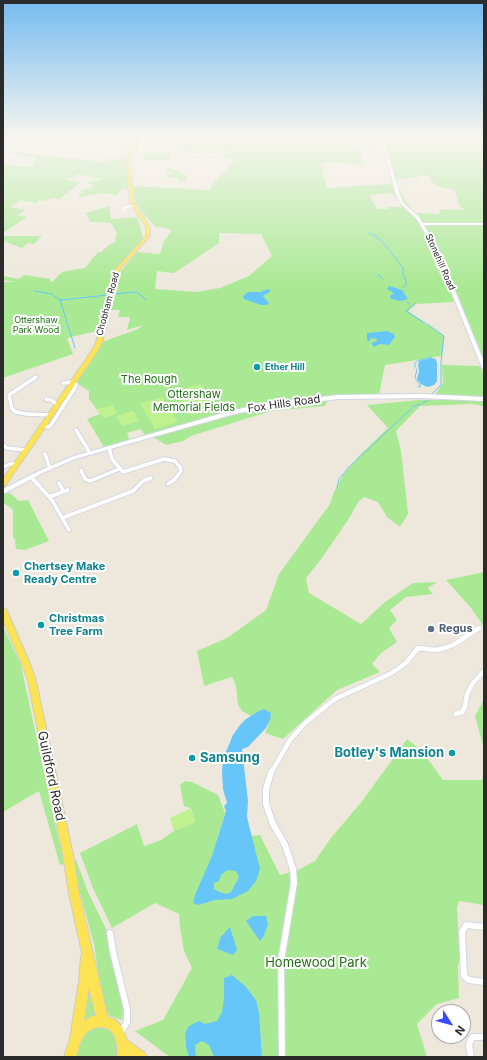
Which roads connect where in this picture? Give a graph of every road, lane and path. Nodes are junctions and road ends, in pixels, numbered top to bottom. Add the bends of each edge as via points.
1 (131, 187) edge
2 (396, 187) edge
3 (135, 206) junction
4 (123, 211) dead end
5 (422, 224) junction
6 (484, 224) edge
7 (484, 368) edge
8 (36, 376) dead end
9 (63, 383) dead end
10 (72, 383) junction
11 (46, 399) dead end
12 (484, 399) edge
13 (58, 405) junction
14 (51, 415) junction
15 (43, 426) junction
16 (76, 430) dead end
17 (3, 445) edge
18 (109, 448) junction
19 (26, 450) junction
20 (90, 453) junction
21 (45, 454) dead end
22 (16, 464) junction
23 (3, 467) edge
24 (50, 468) junction
25 (120, 468) junction
26 (81, 470) dead end
27 (31, 477) junction
28 (152, 478) dead end
29 (59, 483) dead end
30 (3, 484) edge
31 (168, 484) dead end
32 (3, 492) edge
33 (50, 497) junction
34 (62, 518) junction
35 (69, 530) dead end
36 (3, 611) edge
37 (479, 628) dead end
38 (484, 671) edge
39 (456, 714) dead end
40 (484, 927) edge
41 (110, 933) dead end
42 (85, 945) junction
43 (484, 982) edge
44 (104, 1021) junction
45 (484, 1037) edge
46 (122, 1039) junction
47 (75, 1040) junction
48 (70, 1057) edge
49 (123, 1057) edge
50 (141, 1057) edge
51 (282, 1057) edge
52 (471, 1057) edge

1 - 3 main road
2 - 5 street, Stonehill Road via 401,201
3 - 4 street via 124,208
3 - 10 main road, Chobham Road via 149,230 146,238 118,269 98,343 92,356
5 - 6 street
5 - 7 street, Stonehill Road via 436,249
8 - 14 street via 7,397 16,412
9 - 10 street
10 - 13 main road, Chobham Road
10 - 15 street, Chobham Road via 76,386 51,425
11 - 13 street
12 - 18 street, Fox Hills Road via 422,396 338,397 277,404 238,411
13 - 14 main road, Chobham Road
14 - 15 main road, Chobham Road
15 - 19 main road, Chobham Road
16 - 20 street
17 - 19 street
18 - 20 street, Fox Hills Road
18 - 25 street via 112,459
19 - 22 main road, Chobham Road
20 - 24 street, Fox Hills Road
21 - 24 street
22 - 23 street
22 - 30 main road, Chobham Road
24 - 27 street, Fox Hills Road
25 - 26 street via 90,481 85,479
25 - 31 street via 124,472 159,460 171,459 178,464 181,471
27 - 32 street, Fox Hills Road
27 - 33 street
28 - 34 street via 143,481 133,491
29 - 33 street via 66,491
33 - 34 street
34 - 35 street
36 - 42 main road, Guildford Road via 32,681
37 - 51 street via 445,648 418,648 407,662 392,673 335,699 295,734 271,771 266,788 266,804 284,845 294,883 281,961
38 - 39 street via 467,694 462,712
40 - 43 street via 466,925 462,932 464,976 469,980
41 - 46 street via 127,1009 127,1022
42 - 44 main road, Guildford Road
42 - 47 main road, Guildford Road via 86,976
44 - 46 main road via 112,1024
44 - 47 main road via 87,1025
45 - 52 street via 472,1037 470,1040
46 - 49 main road
46 - 50 main road
47 - 48 main road, Guildford Road

